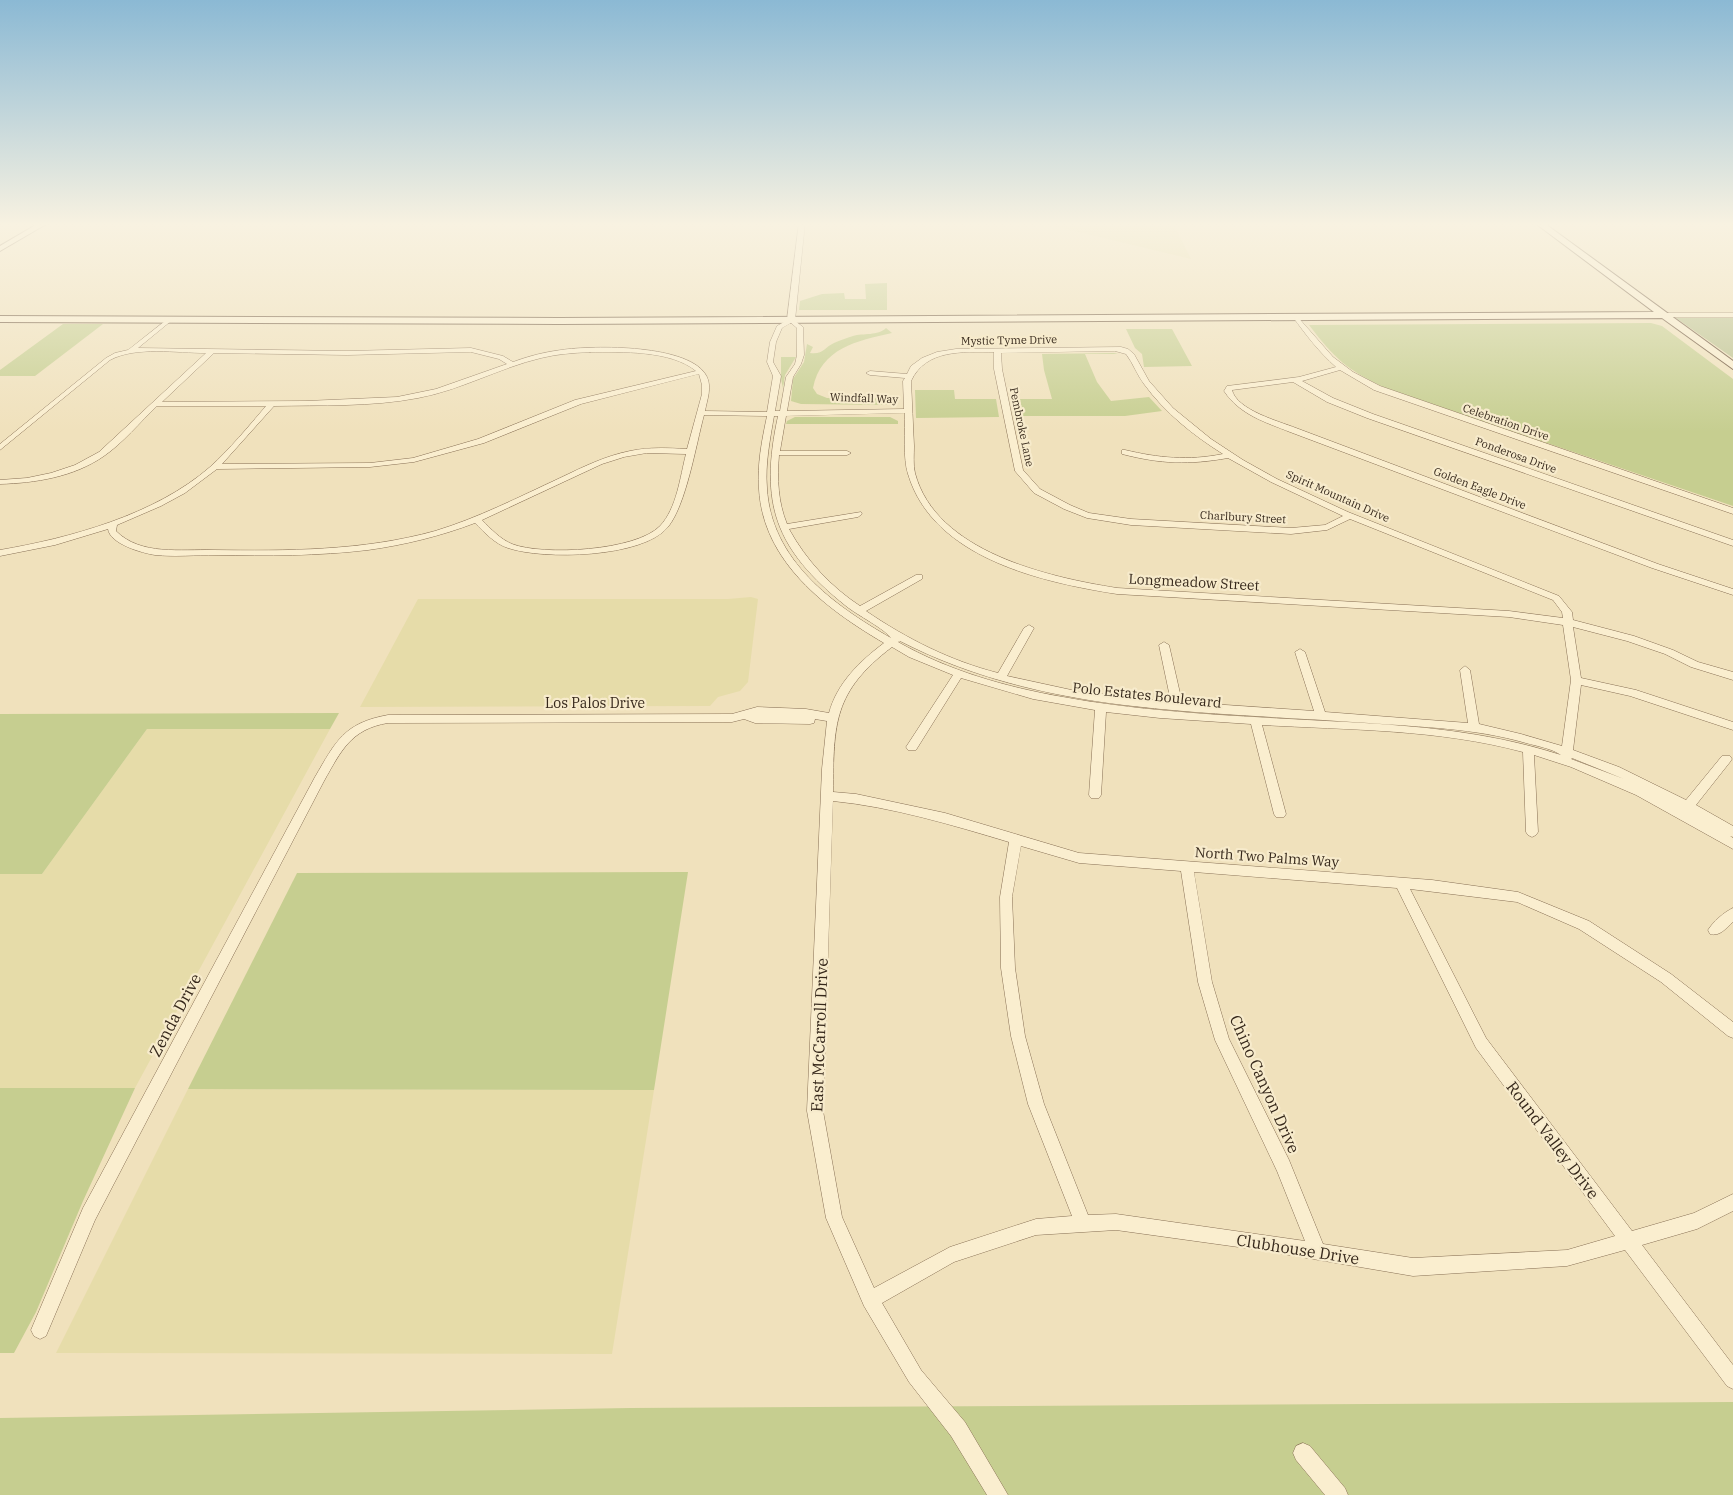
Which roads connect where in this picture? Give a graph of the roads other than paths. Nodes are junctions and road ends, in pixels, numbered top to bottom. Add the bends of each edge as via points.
1 (794, 293) edge
2 (1632, 293) edge
3 (1662, 315) junction
4 (1733, 315) edge
5 (1296, 317) junction
6 (0, 320) edge
7 (169, 320) junction
8 (791, 320) junction
9 (131, 350) junction
10 (997, 350) junction
11 (1124, 350) joint
12 (212, 351) junction
13 (513, 365) junction
14 (1733, 366) edge
15 (1339, 368) junction
16 (700, 372) junction
17 (870, 373) dead end
18 (908, 376) junction
19 (1295, 380) junction
20 (154, 404) junction
21 (272, 404) junction
22 (702, 410) junction
23 (772, 410) junction
24 (783, 410) junction
25 (908, 411) junction
26 (0, 448) edge
27 (690, 452) junction
28 (1126, 452) dead end
29 (777, 453) junction
30 (847, 453) dead end
31 (1229, 455) junction
32 (214, 467) junction
33 (0, 482) edge
34 (1733, 511) edge
35 (858, 514) dead end
36 (1352, 515) junction
37 (476, 520) junction
38 (1131, 522) joint
39 (113, 523) junction
40 (784, 527) junction
41 (1733, 543) edge
42 (0, 553) edge
43 (919, 577) dead end
44 (1733, 592) edge
45 (859, 611) junction
46 (1568, 622) junction
47 (1029, 628) dead end
48 (896, 640) junction
49 (1164, 645) dead end
50 (1300, 652) dead end
51 (1669, 652) junction
52 (1733, 669) edge
53 (1465, 670) dead end
54 (959, 673) junction
55 (1733, 676) edge
56 (1001, 678) junction
57 (1576, 680) junction
58 (1176, 706) junction
59 (1101, 708) junction
60 (1321, 715) junction
61 (832, 718) junction
62 (1255, 720) junction
63 (358, 726) joint
64 (1733, 726) edge
65 (1474, 728) junction
66 (912, 747) dead end
67 (1528, 749) junction
68 (1566, 756) junction
69 (1726, 759) dead end
70 (1095, 795) dead end
71 (827, 796) junction
72 (1690, 803) junction
73 (1280, 814) dead end
74 (1532, 832) dead end
75 (1733, 832) edge
76 (1016, 839) junction
77 (1733, 844) edge
78 (1187, 866) junction
79 (1401, 883) junction
80 (1733, 914) edge
81 (1715, 930) dead end
82 (1733, 1031) edge
83 (1733, 1202) edge
84 (1083, 1224) junction
85 (1628, 1240) junction
86 (1318, 1252) junction
87 (870, 1300) junction
88 (40, 1330) dead end
89 (1733, 1380) edge
90 (1303, 1453) dead end
91 (998, 1495) edge
92 (1338, 1495) edge

1 - 8 street
2 - 3 main road
3 - 4 street
3 - 5 main road
3 - 14 main road
5 - 8 main road
5 - 15 street, Celebration Drive
6 - 7 main road
7 - 8 main road
7 - 9 street
8 - 23 street, Polo Estates Boulevard via 779,327 773,342 770,362 777,376
8 - 24 street, Polo Estates Boulevard via 800,327 802,342 799,362 789,378
9 - 12 street
9 - 26 street via 108,359
10 - 11 street, Mystic Tyme Drive
10 - 18 street, Mystic Tyme Drive via 940,354 919,363
10 - 38 street, Pembroke Lane via 1015,460 1026,481 1067,508
11 - 31 street, Spirit Mountain Drive via 1131,353 1138,371 1163,403
12 - 13 street via 347,353 471,350 501,357
12 - 20 street
13 - 16 street via 560,352 619,351 684,360
13 - 21 street via 446,389 415,396
15 - 19 street
15 - 34 street, Celebration Drive via 1391,395
16 - 22 street via 707,389
16 - 32 street via 578,402 481,441 414,460 370,465
17 - 18 street
18 - 25 street
19 - 41 street, Ponderosa Drive via 1330,400 1370,416
19 - 44 street, Golden Eagle Drive via 1241,385 1228,391 1248,410 1292,430
20 - 21 street
20 - 33 street via 102,454 87,464 45,478
21 - 32 street
22 - 23 street, Windfall Way via 763,414
22 - 27 street
23 - 24 street, Windfall Way
23 - 48 street, Polo Estates Boulevard via 761,487 776,540 796,568 844,614
24 - 25 street, Windfall Way
24 - 29 street, Polo Estates Boulevard
25 - 46 street, Longmeadow Street via 914,486 932,513 982,552 1047,578 1126,592 1509,614
27 - 37 street via 662,450 622,455
27 - 37 street via 671,518 656,534 640,542 609,550 583,552 524,550 501,541
28 - 31 street via 1145,458 1182,462
29 - 30 street
29 - 40 street, Polo Estates Boulevard via 775,498
31 - 36 street, Spirit Mountain Drive via 1276,481
32 - 39 street via 187,488
35 - 40 street
36 - 38 street, Charlbury Street via 1327,526 1291,531
36 - 46 street, Spirit Mountain Drive via 1546,593 1563,604 1568,612
37 - 39 street via 387,544 330,551 155,552 122,542 112,531
39 - 42 street via 64,540
40 - 45 street, Polo Estates Boulevard via 808,565
43 - 45 street
45 - 48 street, Polo Estates Boulevard
46 - 51 street, Longmeadow Street via 1594,627
46 - 57 street, Spirit Mountain Drive
47 - 56 street
48 - 54 street, Polo Estates Boulevard
48 - 56 street, Polo Estates Boulevard
48 - 61 street via 852,676
49 - 58 street
50 - 60 street
51 - 52 street via 1691,655
51 - 55 street
53 - 65 street
54 - 59 street, Polo Estates Boulevard via 1024,693
54 - 66 street
56 - 58 street, Polo Estates Boulevard via 1090,698
57 - 64 street
57 - 68 street, Spirit Mountain Drive
58 - 60 street, Polo Estates Boulevard
59 - 62 street, Polo Estates Boulevard
59 - 70 street
60 - 65 street, Polo Estates Boulevard
61 - 63 street, Los Palos Drive via 756,719 746,715 732,718 388,718
61 - 71 street via 828,736
62 - 67 street, Polo Estates Boulevard via 1441,732
62 - 73 street
63 - 88 street, Zenda Drive via 346,735 319,780 89,1214
65 - 68 street, Polo Estates Boulevard via 1509,735
67 - 68 street, Polo Estates Boulevard
67 - 74 street
68 - 72 street, Polo Estates Boulevard via 1621,772
68 - 77 street, Polo Estates Boulevard via 1640,791
69 - 72 street
71 - 76 street, North Two Palms Way via 945,818
71 - 87 street, East McCarroll Drive via 815,1111 834,1218
72 - 75 street, Polo Estates Boulevard
76 - 78 street, North Two Palms Way via 1079,858
76 - 84 street via 1006,897 1008,968 1018,1036 1036,1104
78 - 79 street, North Two Palms Way
78 - 86 street, Chino Canyon Drive via 1204,982 1222,1040 1283,1166
79 - 82 street, North Two Palms Way via 1518,897 1584,925 1666,978
79 - 85 street, Round Valley Drive via 1481,1043
80 - 81 street
83 - 85 street, Clubhouse Drive via 1697,1221
84 - 86 street, Clubhouse Drive via 1116,1222
84 - 87 street, Clubhouse Drive via 1036,1227 950,1255
85 - 86 street, Clubhouse Drive via 1567,1258 1413,1267
85 - 89 street, Round Valley Drive
87 - 91 street, East McCarroll Drive via 915,1376 958,1429
90 - 92 street

